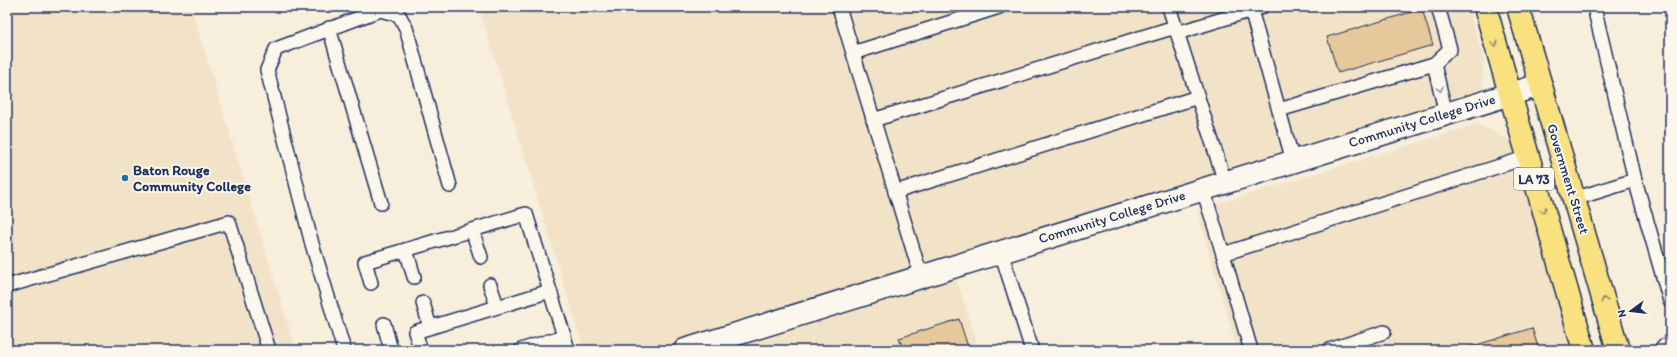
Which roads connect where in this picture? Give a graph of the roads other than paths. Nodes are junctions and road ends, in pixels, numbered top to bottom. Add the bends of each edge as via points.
1 (839, 7) edge
2 (999, 7) edge
3 (1169, 7) edge
4 (1438, 7) edge
5 (1485, 7) edge
6 (1518, 7) edge
7 (1594, 7) edge
8 (1256, 9) edge
9 (329, 28) junction
10 (1176, 30) junction
11 (853, 53) junction
12 (1434, 64) junction
13 (1540, 85) junction
14 (1510, 94) junction
15 (1198, 97) junction
16 (1279, 110) junction
17 (1446, 114) junction
18 (873, 120) junction
19 (1528, 157) junction
20 (1293, 161) junction
21 (1635, 180) junction
22 (1225, 182) junction
23 (450, 186) dead end
24 (1203, 189) junction
25 (895, 192) junction
26 (1574, 199) junction
27 (381, 203) dead end
28 (472, 230) junction
29 (406, 250) junction
30 (1001, 252) junction
31 (1223, 254) junction
32 (481, 257) dead end
33 (921, 276) junction
34 (414, 277) dead end
35 (372, 283) dead end
36 (490, 285) dead end
37 (7, 286) edge
38 (550, 290) junction
39 (1669, 294) edge
40 (423, 303) dead end
41 (497, 306) junction
42 (384, 324) dead end
43 (430, 327) junction
44 (1384, 332) dead end
45 (564, 336) junction
46 (1670, 349) edge
47 (269, 350) edge
48 (344, 350) edge
49 (391, 350) edge
50 (421, 350) edge
51 (521, 350) edge
52 (568, 350) edge
53 (685, 350) edge
54 (1032, 350) edge
55 (1251, 350) edge
56 (1329, 350) edge
57 (1584, 350) edge
58 (1618, 350) edge
59 (1666, 350) edge

1 - 11 lane
2 - 11 lane
3 - 10 lane
4 - 12 lane via 1450,49
5 -> 14 main road, LA 73
6 - 13 main road, Government Street / LA 73
7 - 21 lane
8 - 10 lane
8 - 16 lane
9 - 23 lane via 380,10 399,16 406,28
9 - 27 lane
9 - 48 lane via 276,49 267,70 312,244
10 - 15 lane
10 - 18 lane
11 - 18 lane
12 - 16 lane
12 -> 17 lane
13 - 14 street, Community College Drive
13 - 26 main road, Government Street / LA 73
14 - 17 street, Community College Drive
14 - 19 main road, LA 73
15 - 22 lane
15 - 25 lane
16 - 20 lane
17 - 20 street, Community College Drive
18 - 25 lane
19 - 31 lane
19 -> 57 main road, LA 73
20 - 22 street, Community College Drive
21 - 26 lane
21 - 39 lane
22 - 24 street, Community College Drive
24 - 30 street, Community College Drive
24 - 31 lane
25 - 33 lane
58 -> 26 main road, Government Street / LA 73
28 - 29 lane
28 - 32 lane
28 - 38 lane via 526,214
29 - 34 lane
29 - 35 lane via 365,262
30 - 33 street, Community College Drive
30 - 54 lane
31 - 55 lane
33 - 53 street, Community College Drive
36 - 41 lane
37 - 47 lane via 228,222
38 - 41 lane
38 - 45 lane
40 - 43 lane
41 - 43 lane
42 - 49 lane
43 - 50 lane via 415,332
44 - 56 lane
45 - 51 lane
45 - 52 lane
46 - 59 street

